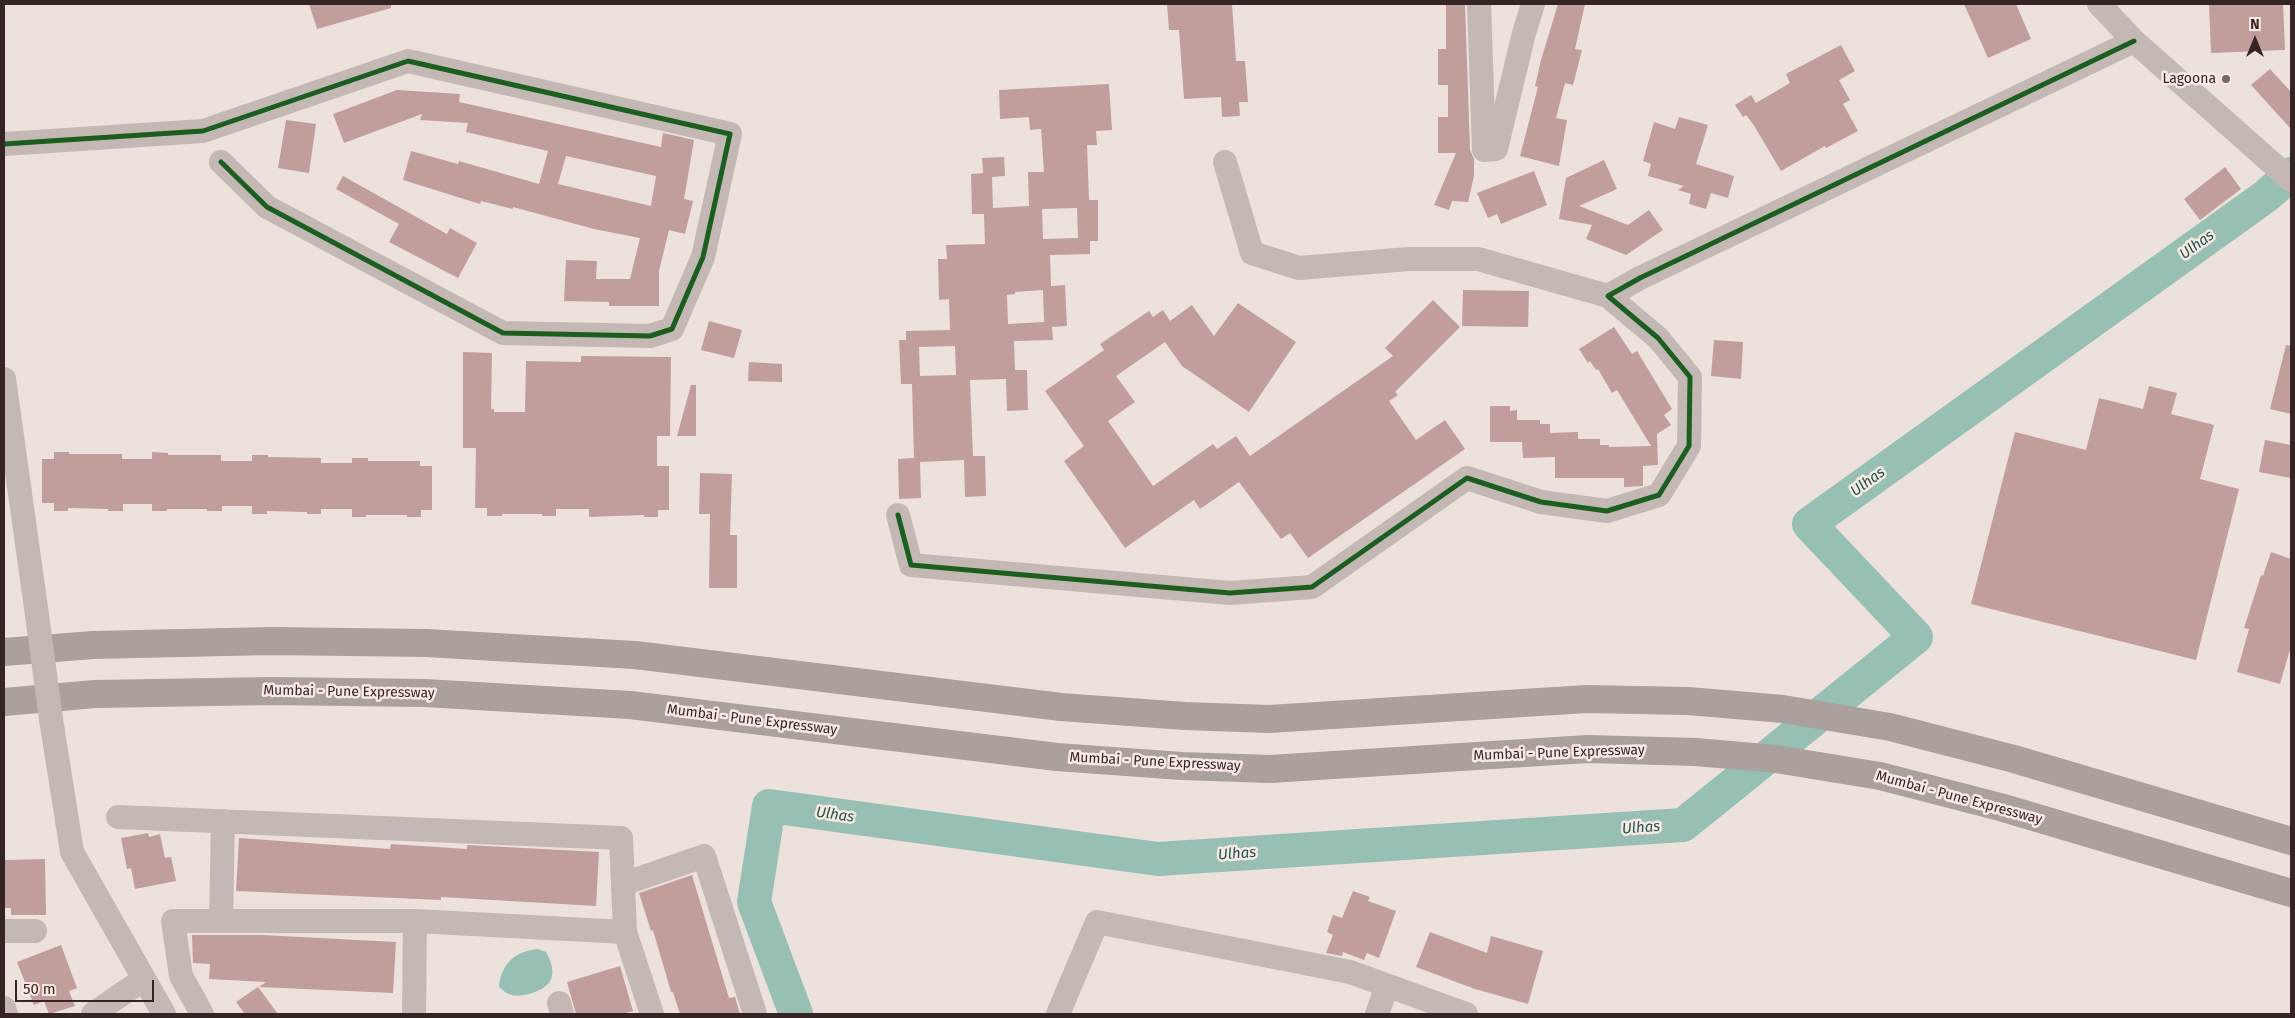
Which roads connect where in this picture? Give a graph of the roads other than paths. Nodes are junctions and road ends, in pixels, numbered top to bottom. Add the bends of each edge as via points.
1 (1480, 4) edge
2 (1533, 4) edge
3 (2098, 4) edge
4 (2134, 41) junction
5 (4, 144) edge
6 (221, 162) dead end
7 (1225, 162) dead end
8 (2291, 180) edge
9 (1608, 296) junction
10 (4, 379) edge
11 (898, 514) dead end
12 (4, 652) edge
13 (4, 702) edge
14 (118, 817) dead end
15 (223, 821) junction
16 (2291, 841) edge
17 (623, 884) junction
18 (2291, 893) edge
19 (221, 921) junction
20 (416, 921) junction
21 (4, 931) edge
22 (35, 931) dead end
23 (625, 932) junction
24 (144, 979) junction
25 (1387, 986) junction
26 (4, 1008) edge
27 (6, 1014) edge
28 (93, 1014) edge
29 (164, 1014) edge
30 (202, 1014) edge
31 (414, 1014) edge
32 (652, 1014) edge
33 (755, 1014) edge
34 (1058, 1014) edge
35 (1377, 1014) edge
36 (1466, 1014) edge

1 - 2 street via 1484,150 1496,149
3 - 4 street
4 - 8 street
4 - 9 street
5 - 6 street via 203,130 408,61 730,134 703,257 672,329 650,336 503,332 266,207
7 - 9 street via 1252,253 1299,268 1409,259 1478,259
9 - 11 street via 1658,338 1690,377 1689,446 1659,495 1607,510 1541,502 1467,478 1312,587 1230,593 911,565
10 - 24 street, bridge via 72,852
12 - 16 highway via 102,644 426,642 635,655 1061,707 1269,719 1587,699 1688,701 1783,710 1888,727 2014,758
13 - 18 highway, Mumbai - Pune Expressway via 105,694 425,692 630,705 1056,757 1270,769 1588,749 1696,752 1776,759 1880,776 2000,807
14 - 15 street
15 - 17 street via 620,838
15 - 19 street
17 - 23 street
17 - 33 street via 704,856
19 - 20 street
19 - 30 street via 173,921 181,976
20 - 23 street
20 - 31 street
21 - 22 street
23 - 32 street
24 - 28 street
24 - 29 street
25 - 34 street via 1350,972 1096,922
25 - 35 street
25 - 36 street
26 - 27 street

